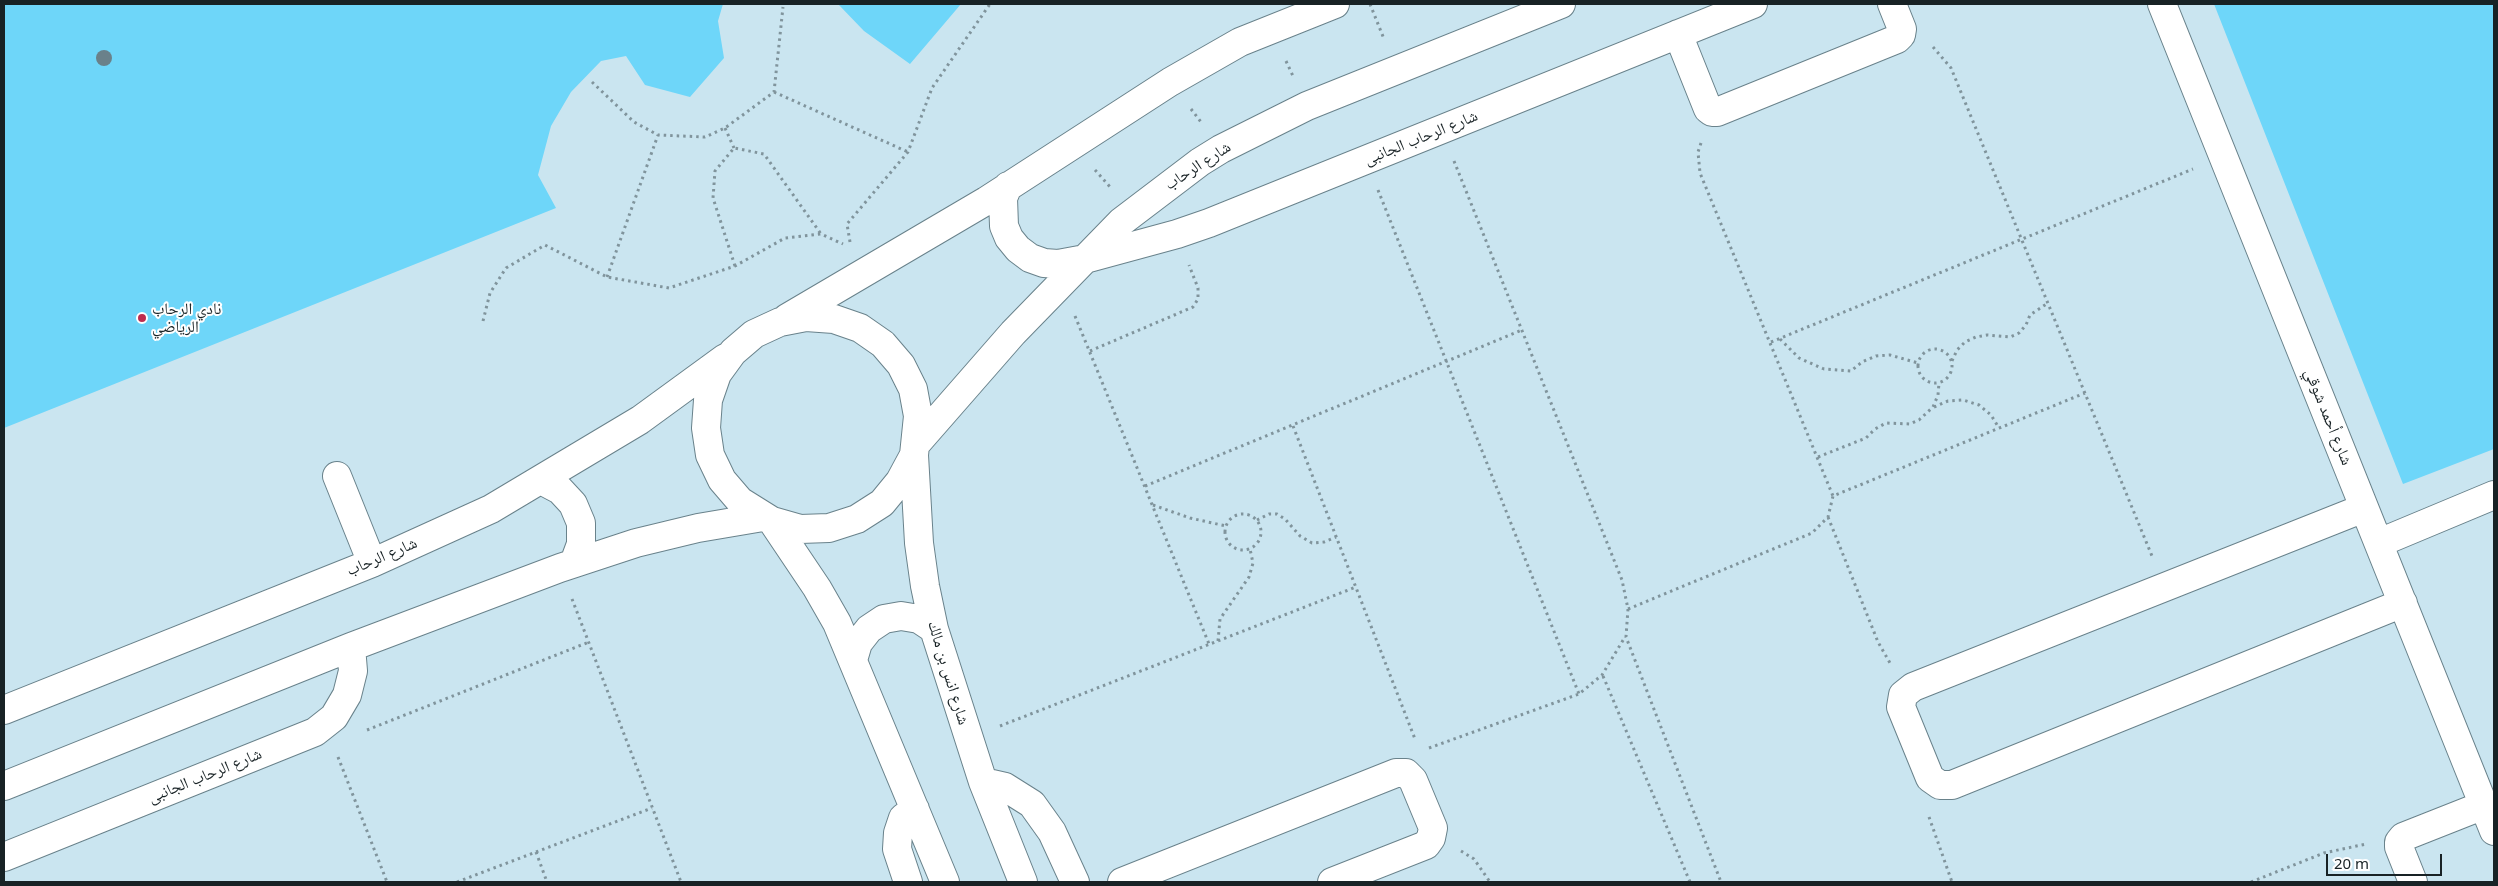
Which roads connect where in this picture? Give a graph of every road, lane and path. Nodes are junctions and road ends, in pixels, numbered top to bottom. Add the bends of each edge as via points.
1 (990, 4) edge
2 (1335, 4) edge
3 (1561, 4) edge
4 (1753, 4) edge
5 (1892, 4) edge
6 (2162, 4) edge
7 (784, 7) dead end
8 (1272, 29) junction
9 (1678, 34) junction
10 (1901, 35) junction
11 (592, 82) dead end
12 (1170, 82) junction
13 (774, 92) junction
14 (1306, 106) junction
15 (1712, 112) junction
16 (725, 128) junction
17 (1441, 130) junction
18 (658, 134) junction
19 (1073, 144) junction
20 (734, 148) junction
21 (1221, 149) junction
22 (908, 152) junction
23 (2224, 156) junction
24 (1366, 160) junction
25 (1008, 186) junction
26 (1133, 213) junction
27 (821, 234) junction
28 (1177, 234) junction
29 (2021, 239) junction
30 (1085, 259) junction
31 (735, 266) junction
32 (607, 277) junction
33 (1061, 282) junction
34 (2048, 303) junction
35 (483, 320) dead end
36 (780, 322) junction
37 (1522, 330) junction
38 (1780, 339) junction
39 (1771, 342) junction
40 (1090, 351) junction
41 (733, 352) junction
42 (1952, 361) junction
43 (1446, 363) junction
44 (1918, 363) junction
45 (1939, 383) junction
46 (2086, 393) junction
47 (1933, 407) junction
48 (1293, 426) junction
49 (1999, 428) junction
50 (915, 449) junction
51 (1818, 457) junction
52 (337, 476) dead end
53 (541, 480) junction
54 (1146, 486) junction
55 (2494, 495) edge
56 (1833, 496) junction
57 (1153, 505) junction
58 (2364, 508) junction
59 (1828, 517) junction
60 (767, 519) junction
61 (1257, 520) junction
62 (1226, 526) junction
63 (1336, 537) junction
64 (2378, 543) junction
65 (1250, 549) junction
66 (372, 563) junction
67 (567, 565) junction
68 (1356, 587) junction
69 (2164, 587) junction
70 (2403, 603) junction
71 (1628, 609) junction
72 (934, 628) junction
73 (1626, 637) junction
74 (1218, 641) junction
75 (589, 642) junction
76 (1209, 644) junction
77 (351, 648) junction
78 (853, 660) junction
79 (1602, 675) junction
80 (1913, 687) junction
81 (1579, 694) junction
82 (4, 710) edge
83 (329, 734) junction
84 (968, 739) junction
85 (1413, 763) junction
86 (983, 782) junction
87 (4, 786) edge
88 (1940, 786) junction
89 (2484, 805) junction
90 (652, 808) junction
91 (915, 809) junction
92 (2494, 831) edge
93 (2399, 842) junction
94 (536, 852) junction
95 (4, 857) edge
96 (387, 882) edge
97 (457, 882) edge
98 (547, 882) edge
99 (681, 882) edge
100 (908, 882) edge
101 (945, 882) edge
102 (1023, 882) edge
103 (1075, 882) edge
104 (1122, 882) edge
105 (1332, 882) edge
106 (1690, 882) edge
107 (1720, 882) edge
108 (1952, 882) edge
109 (2251, 882) edge
110 (2413, 882) edge

1 - 22 path via 932,88
2 - 8 street
3 - 14 street, شارع الرحاب
4 - 9 street, شارع الرحاب الجانبى
5 - 10 street via 1902,28
6 - 23 street, شارع أحمد شوقي
7 - 13 path
8 - 12 street via 1240,42
8 - 14 path
9 - 15 street
9 - 17 street, شارع الرحاب الجانبى
10 - 15 street
10 - 29 path via 1919,39 1936,49 1951,68
11 - 18 path via 634,122
12 - 19 street
12 - 21 path
13 - 16 path
13 - 22 path
14 - 21 street, شارع الرحاب
15 - 39 path via 1698,152 1700,173
16 - 18 path via 705,137
16 - 20 path
17 - 24 street, شارع الرحاب الجانبى
17 - 37 path
18 - 32 path
19 - 25 street
19 - 26 path
20 - 27 path via 764,154
20 - 31 path via 715,171 713,198
21 - 26 street, شارع الرحاب
22 - 27 path via 847,224 850,248
23 - 29 path
23 - 58 street, شارع أحمد شوقي
24 - 28 street, شارع الرحاب الجانبى
24 - 43 path
25 - 30 street via 1003,198 1004,226 1018,249 1044,263
25 - 36 street
26 - 30 street, شارع الرحاب
27 - 31 path via 785,238
28 - 30 street, شارع الرحاب الجانبى
28 - 40 path via 1198,288 1198,299 1193,307
29 - 34 path
29 - 38 path
30 - 33 street, شارع الرحاب
31 - 32 path via 669,288
32 - 35 path via 545,245 506,268 490,292
33 - 40 path
33 - 50 street, شارع الرحاب via 980,369
34 - 42 path via 2030,315 2019,332 2010,337 1976,337 1961,346
34 - 46 path
36 - 41 street via 754,334
36 - 50 street, شارع انس بن مالك via 806,317 834,319 860,328 883,344 901,365 913,389 918,416
37 - 43 path
37 - 71 path via 1622,580
38 - 39 path
38 - 44 path via 1799,358 1824,369 1851,371 1876,356 1890,355
39 - 51 path
40 - 54 path
41 - 53 street, شارع الرحاب via 640,420
41 - 60 street via 717,374 708,400 706,428 710,455 722,480 740,501
42 - 44 path via 1947,354 1930,350
42 - 45 path via 1948,378
43 - 48 path
43 - 81 path
44 - 45 path via 1918,372 1923,380
45 - 47 path
46 - 49 path
46 - 69 path
47 - 49 path via 1963,400 1978,405 1991,415
47 - 51 path via 1910,424 1886,423 1866,438
48 - 54 path
48 - 63 path
49 - 56 path
50 - 60 street via 900,481 882,503 857,519 829,528 800,528
50 - 72 street, شارع انس بن مالك via 919,543
51 - 56 path
52 - 66 street
53 - 66 street, شارع الرحاب via 491,509
53 - 67 street via 560,490 573,504 581,523 581,544
54 - 57 path
55 - 64 street
56 - 59 path
57 - 62 path
57 - 76 path
58 - 64 street, شارع أحمد شوقي
58 - 69 street
59 - 71 path via 1812,533
59 - 80 path via 1886,659
60 - 67 street via 667,535
60 - 78 street via 817,588
61 - 62 path via 1240,514
61 - 63 path via 1277,514 1312,543
61 - 65 path via 1261,536
62 - 65 path via 1225,534 1234,548
63 - 68 path
64 - 70 street, شارع أحمد شوقي
65 - 74 path via 1253,563 1249,577 1220,619
66 - 82 street, شارع الرحاب
67 - 75 path
67 - 77 street
68 - 74 path
68 - 85 path
69 - 80 street
70 - 88 street via 1952,785
70 - 89 street, شارع أحمد شوقي
71 - 73 path
72 - 78 street via 919,619 901,616 884,619 869,628 858,643
72 - 84 street, شارع انس بن مالك
73 - 79 path
73 - 107 path
74 - 76 path
75 - 83 path
75 - 90 path
76 - 84 path
77 - 83 street, شارع الرحاب الجانبى via 353,672 347,696 334,717
77 - 87 street
78 - 91 street
79 - 81 path
79 - 106 path
80 - 88 street via 1903,695 1902,706 1930,778
81 - 85 path
83 - 95 street, شارع الرحاب الجانبى via 315,732
83 - 96 path
84 - 86 street, شارع انس بن مالك
85 - 104 street via 1396,773
85 - 105 street via 1413,780 1433,828 1431,838 1426,845
86 - 102 street, شارع انس بن مالك
86 - 103 street via 1005,787 1032,804 1052,832
88 - 108 path via 1929,802 1929,818
89 - 92 street, شارع أحمد شوقي
89 - 93 street via 2403,837
90 - 94 path
90 - 99 path
91 - 100 street via 903,818 898,833 897,849
91 - 101 street
93 - 109 path via 2376,842 2324,853
93 - 110 street
94 - 97 path
94 - 98 path

